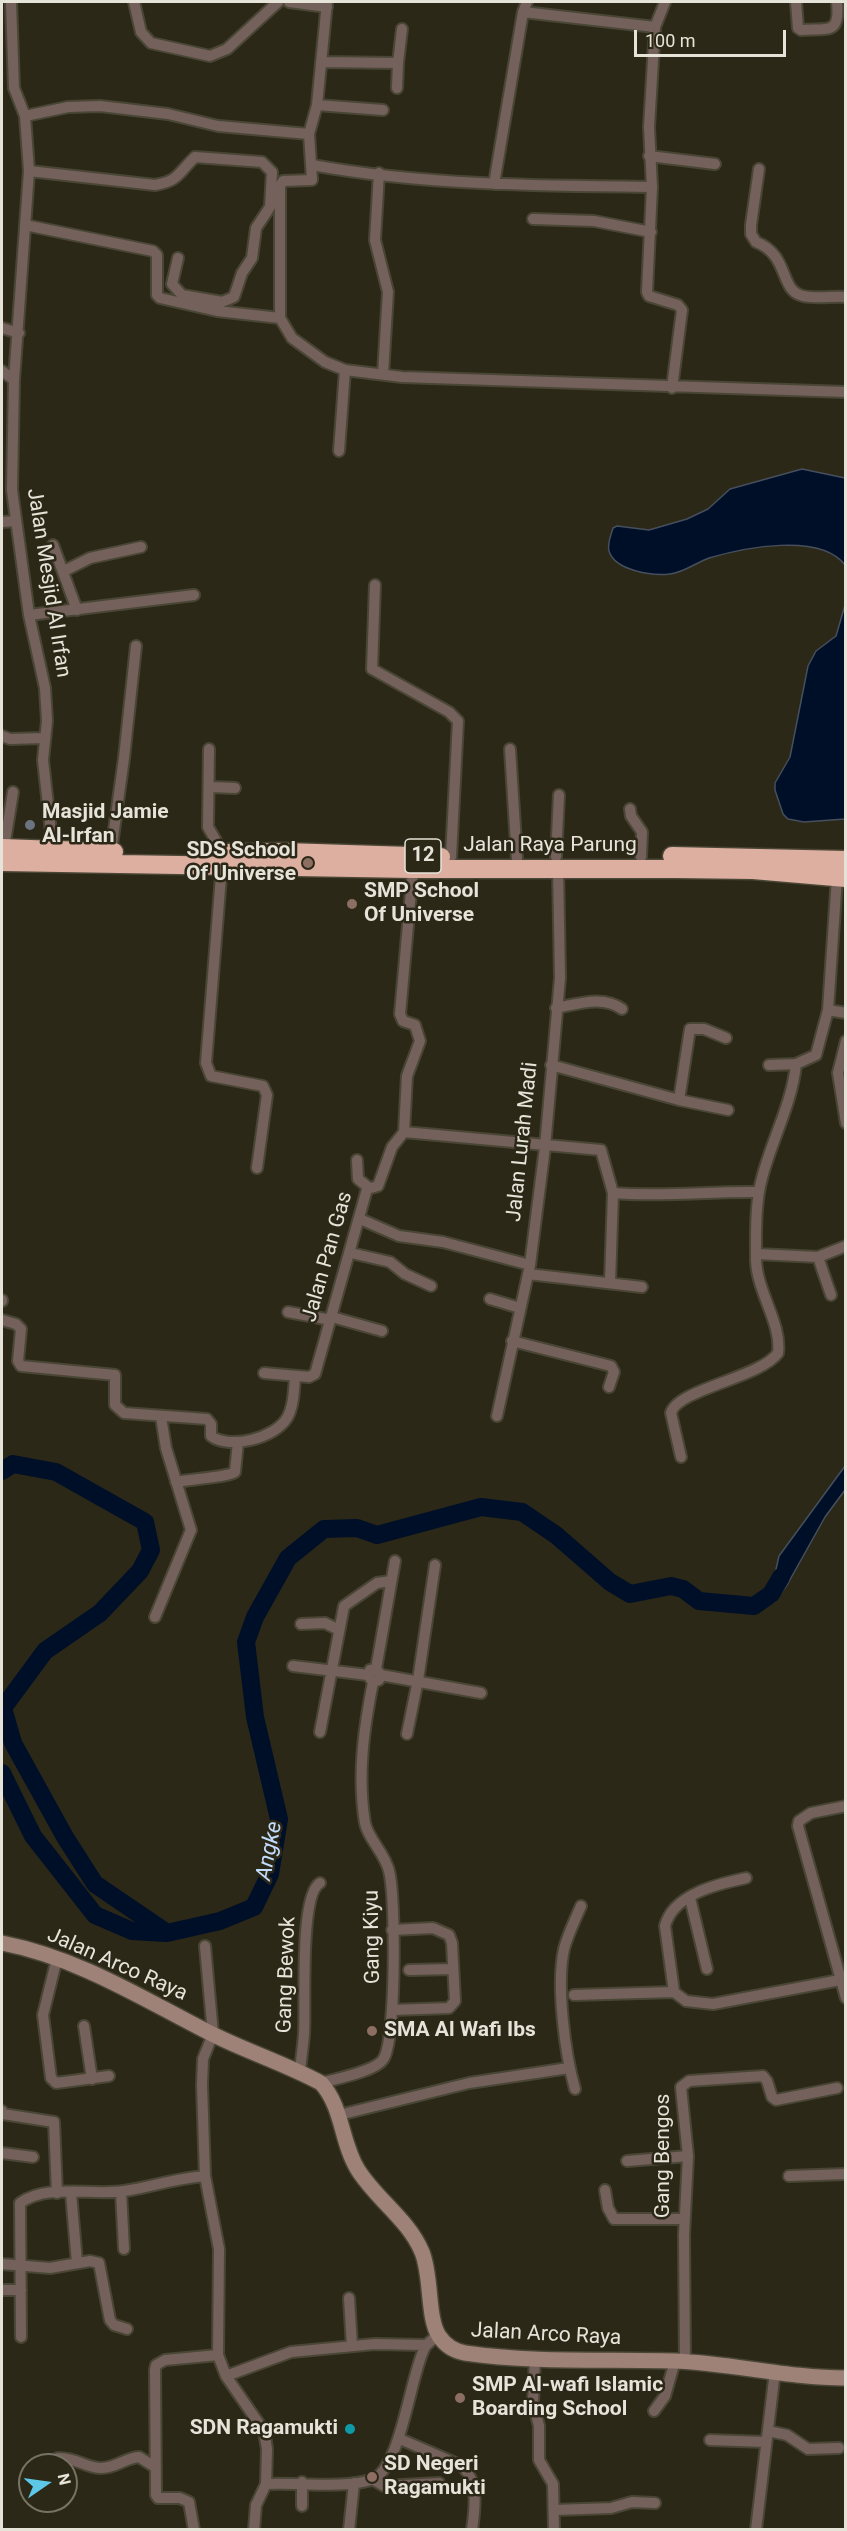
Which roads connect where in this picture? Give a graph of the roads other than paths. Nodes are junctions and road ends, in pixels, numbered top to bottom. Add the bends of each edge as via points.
1 (11, 2) edge
2 (134, 2) edge
3 (278, 2) edge
4 (289, 2) edge
5 (665, 2) edge
6 (795, 2) edge
7 (327, 4) edge
8 (840, 5) edge
9 (525, 7) edge
10 (655, 27) junction
11 (402, 29) dead end
12 (321, 62) junction
13 (398, 63) junction
14 (7, 64) edge
15 (397, 88) dead end
16 (317, 105) junction
17 (383, 110) dead end
18 (25, 116) junction
19 (309, 134) junction
20 (649, 156) junction
21 (715, 164) dead end
22 (312, 165) junction
23 (759, 169) dead end
24 (29, 171) junction
25 (379, 173) junction
26 (494, 184) junction
27 (652, 187) junction
28 (533, 219) dead end
29 (25, 225) junction
30 (651, 232) junction
31 (178, 258) dead end
32 (846, 297) edge
33 (280, 318) junction
34 (2, 328) edge
35 (19, 333) junction
36 (345, 370) junction
37 (2, 371) edge
38 (383, 374) junction
39 (14, 380) junction
40 (2, 387) edge
41 (672, 388) junction
42 (846, 392) edge
43 (14, 393) junction
44 (339, 451) dead end
45 (15, 521) junction
46 (2, 522) edge
47 (53, 544) dead end
48 (141, 547) dead end
49 (64, 571) junction
50 (375, 585) dead end
51 (194, 595) dead end
52 (77, 610) junction
53 (29, 615) junction
54 (136, 646) dead end
55 (2, 736) edge
56 (44, 738) junction
57 (209, 749) dead end
58 (510, 749) dead end
59 (211, 787) junction
60 (235, 788) dead end
61 (14, 792) dead end
62 (559, 795) dead end
63 (630, 809) dead end
64 (53, 850) junction
65 (111, 852) junction
66 (2, 853) edge
67 (452, 857) junction
68 (641, 858) junction
69 (222, 859) junction
70 (517, 859) junction
71 (846, 860) edge
72 (676, 862) junction
73 (557, 863) junction
74 (413, 868) junction
75 (841, 878) edge
76 (556, 1008) junction
77 (622, 1009) dead end
78 (828, 1010) junction
79 (846, 1013) edge
80 (726, 1038) dead end
81 (846, 1041) edge
82 (796, 1064) junction
83 (550, 1065) junction
84 (769, 1065) dead end
85 (679, 1100) junction
86 (728, 1110) dead end
87 (846, 1123) edge
88 (404, 1132) junction
89 (545, 1147) junction
90 (357, 1160) dead end
91 (257, 1168) dead end
92 (528, 1179) dead end
93 (540, 1181) junction
94 (368, 1187) junction
95 (759, 1192) junction
96 (613, 1193) junction
97 (360, 1219) junction
98 (846, 1246) edge
99 (351, 1253) junction
100 (757, 1254) junction
101 (818, 1257) junction
102 (529, 1269) junction
103 (610, 1282) junction
104 (431, 1286) dead end
105 (642, 1287) dead end
106 (831, 1295) dead end
107 (490, 1299) dead end
108 (520, 1308) junction
109 (288, 1312) dead end
110 (332, 1318) junction
111 (2, 1320) edge
112 (382, 1331) dead end
113 (512, 1341) junction
114 (264, 1373) dead end
115 (296, 1376) junction
116 (609, 1387) dead end
117 (497, 1416) dead end
118 (161, 1417) junction
119 (238, 1442) junction
120 (681, 1456) dead end
121 (176, 1482) junction
122 (395, 1562) dead end
123 (435, 1564) dead end
124 (391, 1581) junction
125 (344, 1606) junction
126 (155, 1617) dead end
127 (325, 1623) junction
128 (301, 1624) dead end
129 (339, 1630) junction
130 (293, 1666) dead end
131 (332, 1671) junction
132 (374, 1675) junction
133 (418, 1680) junction
134 (481, 1693) dead end
135 (320, 1732) dead end
136 (407, 1734) dead end
137 (846, 1806) edge
138 (746, 1878) dead end
139 (320, 1883) dead end
140 (690, 1899) junction
141 (581, 1906) dead end
142 (392, 1930) junction
143 (2, 1943) edge
144 (205, 1946) dead end
145 (57, 1958) junction
146 (707, 1969) dead end
147 (409, 1970) dead end
148 (453, 1970) junction
149 (840, 1980) junction
150 (674, 1992) junction
151 (574, 1995) dead end
152 (846, 1998) edge
153 (392, 2010) junction
154 (84, 2026) dead end
155 (213, 2034) junction
156 (569, 2068) junction
157 (300, 2072) junction
158 (109, 2076) dead end
159 (92, 2079) junction
160 (321, 2083) junction
161 (837, 2088) dead end
162 (575, 2089) dead end
163 (339, 2115) junction
164 (2, 2116) edge
165 (2, 2153) edge
166 (688, 2156) junction
167 (33, 2157) dead end
168 (627, 2161) dead end
169 (846, 2174) edge
170 (205, 2176) junction
171 (789, 2176) dead end
172 (605, 2190) dead end
173 (121, 2192) junction
174 (57, 2193) junction
175 (71, 2193) junction
176 (684, 2220) junction
177 (124, 2249) dead end
178 (2, 2264) edge
179 (77, 2264) junction
180 (19, 2265) junction
181 (2, 2290) edge
182 (21, 2290) junction
183 (349, 2298) dead end
184 (127, 2329) dead end
185 (21, 2337) dead end
186 (432, 2340) junction
187 (352, 2346) junction
188 (218, 2355) junction
189 (535, 2357) junction
190 (680, 2362) junction
191 (775, 2371) junction
192 (226, 2376) junction
193 (846, 2378) edge
194 (654, 2411) dead end
195 (767, 2436) junction
196 (400, 2439) junction
197 (710, 2440) dead end
198 (839, 2448) dead end
199 (78, 2460) edge
200 (155, 2467) junction
201 (374, 2480) junction
202 (302, 2482) junction
203 (354, 2482) junction
204 (439, 2483) dead end
205 (266, 2484) junction
206 (655, 2503) dead end
207 (302, 2506) dead end
208 (555, 2510) junction
209 (194, 2529) edge
210 (254, 2529) edge
211 (349, 2529) edge
212 (472, 2529) edge
213 (554, 2529) edge
214 (756, 2529) edge

1 - 14 street, Jalan Mesjid Al Irfan
2 - 3 street via 141,32 151,43 210,56 221,54
4 - 7 street
5 - 10 street
6 - 8 street via 801,30 831,28 839,20
7 - 12 street
9 - 10 street
9 - 26 street
10 - 20 street
11 - 13 street
12 - 13 street
12 - 16 street
13 - 15 street
14 - 18 street, Jalan Mesjid Al Irfan
16 - 17 street
16 - 19 street
18 - 19 street via 68,107 100,106 168,114 218,126
18 - 24 street, Jalan Mesjid Al Irfan
19 - 22 street
20 - 21 street
20 - 27 street
22 - 25 street
22 - 33 street via 310,181 283,181 280,186
23 - 32 street via 751,225 756,242 768,247 781,263 794,293 803,297
24 - 29 street, Jalan Mesjid Al Irfan
24 - 31 street via 155,185 169,183 195,157 262,162 268,166 272,172 270,207 256,228 252,258 234,297 222,302 182,295 172,284
25 - 26 street
25 - 38 street via 375,240 388,292
26 - 27 street
27 - 30 street
28 - 30 street via 594,221
29 - 33 street via 156,253 160,298 217,311
29 - 35 street, Jalan Mesjid Al Irfan
30 - 41 street via 647,291 649,296 678,305 682,310
33 - 36 street via 299,345
34 - 35 street
35 - 39 street, Jalan Mesjid Al Irfan
36 - 38 street
36 - 44 street
37 - 39 street
38 - 41 street via 419,380
39 - 43 street, Jalan Mesjid Al Irfan
40 - 43 street
41 - 42 street
43 - 45 street, Jalan Mesjid Al Irfan
45 - 46 street
45 - 53 street, Jalan Mesjid Al Irfan
47 - 49 street
48 - 49 street via 90,558
49 - 52 street
50 - 67 street via 372,669 449,712 458,721
51 - 52 street
52 - 53 street
53 - 56 street, Jalan Mesjid Al Irfan via 45,688
54 - 65 street
55 - 56 street
56 - 64 street, Jalan Mesjid Al Irfan
57 - 59 street
58 - 70 street
59 - 60 street
59 - 69 street via 208,827
61 - 66 street
62 - 73 street, Jalan Lurah Madi
63 - 68 street via 642,832
64 - 65 highway, Jalan Raya Parung / 12
64 - 66 highway, Jalan Raya Parung / 12
65 - 69 highway, Jalan Raya Parung / 12
66 - 69 highway, Jalan Raya Parung / 12
67 - 69 highway, Jalan Raya Parung / 12 via 285,852
67 - 70 highway, Jalan Raya Parung / 12
68 - 72 highway, Jalan Raya Parung / 12
68 - 73 highway, Jalan Raya Parung / 12
69 - 74 highway, Jalan Raya Parung / 12
69 - 91 street via 206,1063 211,1076 218,1080 265,1089
70 - 73 highway, Jalan Raya Parung / 12
71 - 72 highway, Jalan Raya Parung / 12
72 - 73 highway, Jalan Raya Parung / 12
72 - 75 highway, Jalan Raya Parung / 12
73 - 74 highway, Jalan Raya Parung / 12
73 - 76 street, Jalan Lurah Madi via 560,978
74 - 88 street, Jalan Pan Gas via 400,1014 403,1021 415,1025 420,1041 407,1076
75 - 78 street
76 - 77 street via 604,1001
76 - 83 street, Jalan Lurah Madi
78 - 79 street
78 - 82 street via 816,1054
80 - 85 street via 704,1029 690,1029
81 - 87 street via 838,1072
82 - 84 street
82 - 95 street
83 - 85 street
83 - 89 street, Jalan Lurah Madi
85 - 86 street
88 - 89 street
88 - 94 street, Jalan Pan Gas via 392,1147 378,1186
89 - 93 street, Jalan Lurah Madi
89 - 96 street via 600,1150
90 - 94 street via 358,1179
92 - 93 street
93 - 102 street, Jalan Lurah Madi
94 - 97 street, Jalan Pan Gas
95 - 96 street via 722,1190 699,1195 648,1196
95 - 100 street
96 - 103 street
97 - 99 street, Jalan Pan Gas
97 - 102 street via 399,1236 443,1242
98 - 101 street
99 - 104 street via 390,1262
99 - 110 street, Jalan Pan Gas
100 - 101 street
100 - 120 street via 764,1301 778,1338 778,1353 764,1366 685,1398 671,1409
101 - 106 street
102 - 103 street
102 - 108 street, Jalan Lurah Madi
103 - 105 street
107 - 108 street
108 - 113 street, Jalan Lurah Madi
109 - 110 street
110 - 112 street
110 - 115 street, Jalan Pan Gas via 315,1374
111 - 118 street via 21,1329 21,1366 115,1375 118,1409
113 - 116 street via 611,1366 614,1372
113 - 117 street, Jalan Lurah Madi
114 - 115 street
115 - 119 street via 291,1410 285,1421 260,1436
118 - 119 street via 207,1419 213,1438
118 - 121 street
119 - 121 street via 235,1472 231,1476
121 - 126 street via 191,1530
122 - 124 street, Gang Kiyu
123 - 133 street
124 - 125 street via 377,1583
124 - 132 street, Gang Kiyu
125 - 127 street
125 - 129 street
127 - 128 street
127 - 129 street
129 - 131 street
130 - 131 street
131 - 132 street
131 - 135 street
132 - 133 street
132 - 142 street, Gang Kiyu via 362,1737 365,1825 385,1858 391,1878
133 - 134 street
133 - 136 street
137 - 149 street via 811,1813 798,1826
138 - 140 street via 708,1886
139 - 157 street, Gang Bewok via 311,1894 307,1920
140 - 146 street
140 - 150 street via 674,1910 665,1926
141 - 156 street via 562,1961
142 - 148 street via 443,1931 452,1943
142 - 153 street, Gang Kiyu
143 - 145 main road, Jalan Arco Raya
144 - 155 street
145 - 155 main road, Jalan Arco Raya via 141,1994
145 - 159 street via 43,2015 51,2078 56,2083
147 - 148 street
148 - 153 street via 454,2001 449,2008
149 - 150 street via 713,2004 686,2001
149 - 152 street
150 - 151 street
153 - 160 street, Gang Kiyu via 384,2059 377,2066
154 - 159 street
155 - 157 main road, Jalan Arco Raya
155 - 170 street via 202,2070
156 - 162 street
156 - 163 street via 469,2083
157 - 160 main road, Jalan Arco Raya
158 - 159 street
160 - 163 main road
161 - 166 street, Gang Bengos via 776,2100 763,2076 684,2082 681,2087
163 - 186 main road via 358,2170 412,2230 423,2254
164 - 174 street via 54,2122
165 - 167 street
166 - 168 street
166 - 176 street, Gang Bengos
169 - 171 street
170 - 173 street
170 - 188 street via 219,2249
172 - 176 street via 614,2219
173 - 175 street
173 - 177 street
174 - 175 street
174 - 180 street via 34,2196 20,2203
175 - 179 street
176 - 190 street, Gang Bengos
178 - 180 street
179 - 180 street via 50,2268
179 - 184 street via 99,2263 110,2320
180 - 182 street
181 - 182 street
182 - 185 street
183 - 187 street
186 - 187 street
186 - 189 main road, Jalan Arco Raya via 464,2352
186 - 196 street via 415,2371
187 - 192 street via 291,2352
188 - 192 street
188 - 200 street via 165,2360 156,2365
189 - 190 main road, Jalan Arco Raya
189 - 208 street via 533,2402 539,2426 539,2460 553,2484
190 - 191 main road, Jalan Arco Raya
190 - 194 street, Gang Bengos
191 - 193 main road, Jalan Arco Raya
191 - 195 street
192 - 205 street via 264,2431
195 - 197 street
195 - 198 street via 787,2434 808,2449
195 - 214 street
196 - 201 street
196 - 212 street via 462,2466 470,2474 474,2489
199 - 200 street via 104,2468 139,2457
200 - 209 street via 158,2498 189,2502
201 - 203 street
201 - 204 street via 384,2486
202 - 203 street
202 - 205 street
202 - 207 street
203 - 211 street
205 - 210 street via 256,2505
206 - 208 street
208 - 213 street

